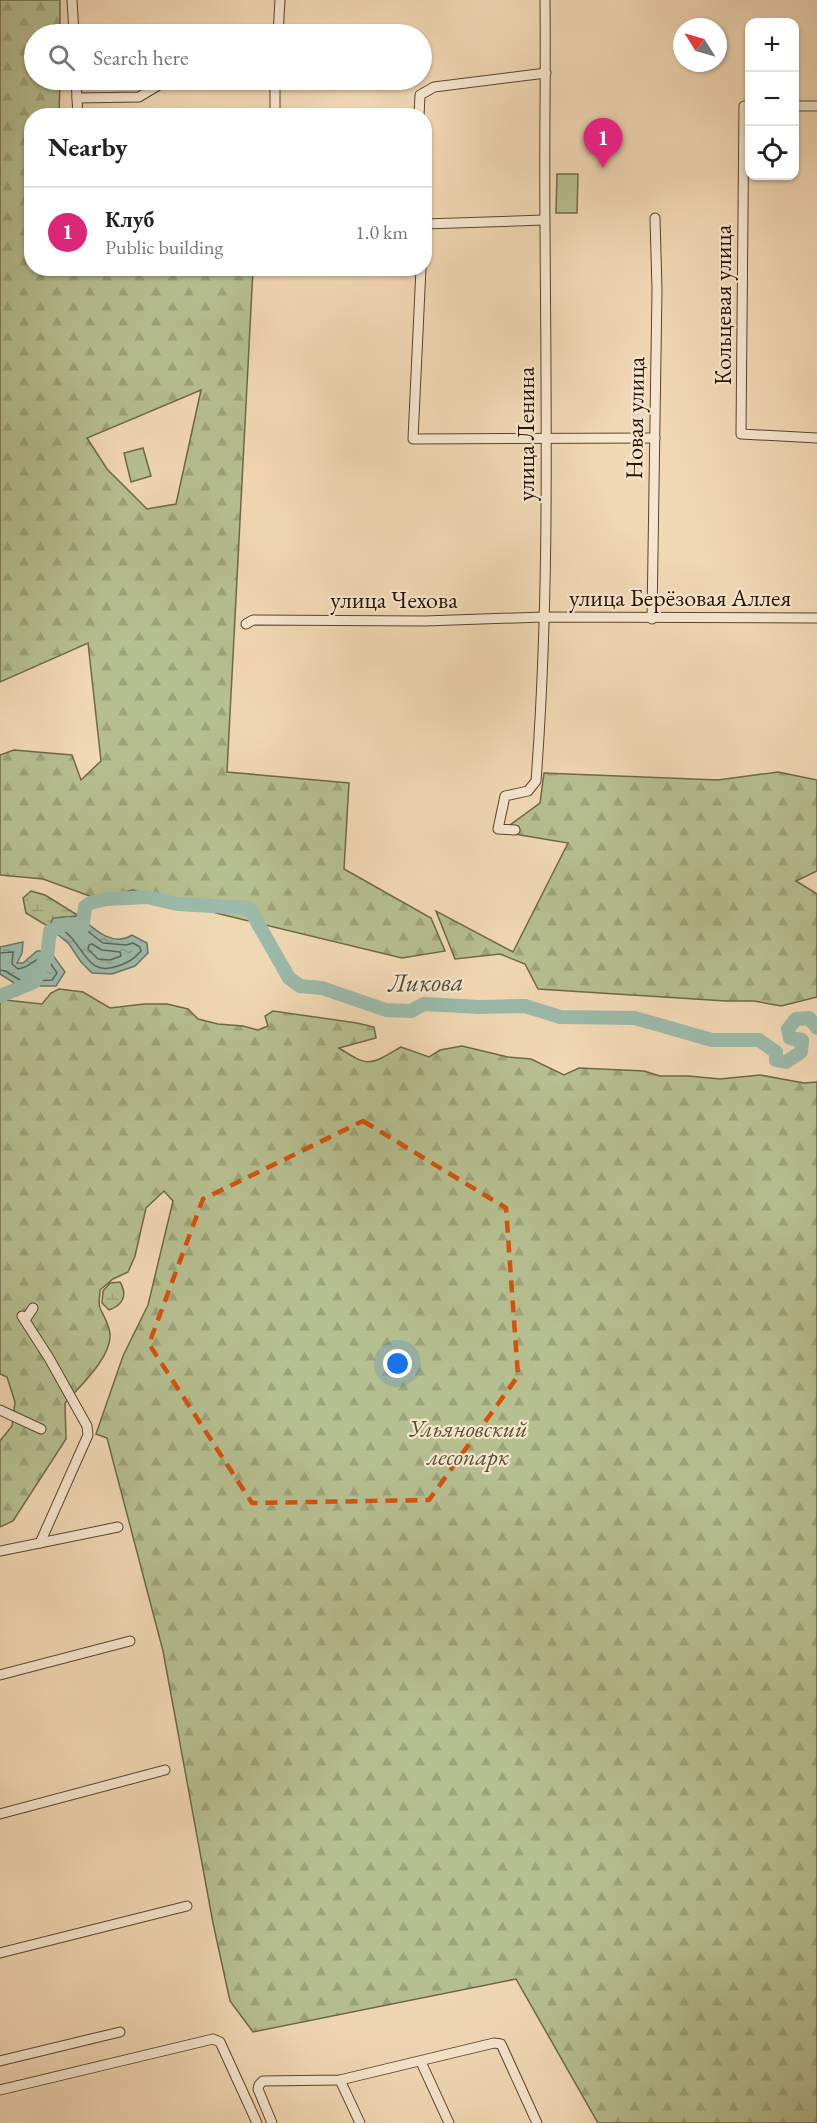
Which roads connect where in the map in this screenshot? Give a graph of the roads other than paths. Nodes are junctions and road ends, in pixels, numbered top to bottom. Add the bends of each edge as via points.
1 (72, 0) edge
2 (280, 0) edge
3 (545, 0) edge
4 (73, 24) edge
5 (279, 24) edge
6 (546, 73) junction
7 (432, 88) edge
8 (77, 90) edge
9 (151, 90) edge
10 (275, 90) edge
11 (429, 90) edge
12 (77, 98) junction
13 (745, 106) edge
14 (799, 106) edge
15 (817, 106) edge
16 (78, 108) edge
17 (275, 108) edge
18 (419, 108) edge
19 (655, 218) dead end
20 (544, 220) junction
21 (432, 224) edge
22 (420, 276) edge
23 (547, 438) junction
24 (655, 438) junction
25 (817, 438) edge
26 (543, 617) junction
27 (817, 618) edge
28 (652, 619) junction
29 (246, 624) dead end
30 (515, 830) dead end
31 (33, 1308) dead end
32 (0, 1410) edge
33 (41, 1429) dead end
34 (118, 1527) dead end
35 (40, 1543) junction
36 (0, 1551) edge
37 (130, 1641) dead end
38 (0, 1675) edge
39 (165, 1770) dead end
40 (0, 1814) edge
41 (187, 1906) dead end
42 (0, 1953) edge
43 (120, 2032) dead end
44 (0, 2061) edge
45 (421, 2062) junction
46 (340, 2080) junction
47 (0, 2090) edge
48 (257, 2123) edge
49 (272, 2123) edge
50 (360, 2123) edge
51 (449, 2123) edge
52 (537, 2123) edge

1 - 4 street
2 - 5 street
3 - 6 street, улица Ленина
6 - 7 street
6 - 20 street, улица Ленина
8 - 12 street
9 - 12 street via 139,97
10 - 17 street
11 - 18 street via 420,95
12 - 16 street
13 - 25 street, Кольцевая улица via 741,434
14 - 15 street
19 - 24 street, Новая улица
20 - 21 street
20 - 23 street, улица Ленина
22 - 23 street via 413,439
23 - 24 street
23 - 26 street, улица Ленина
24 - 28 street, Новая улица
26 - 28 street, улица Берёзовая Аллея
26 - 29 street, улица Чехова via 253,620
26 - 30 street, улица Ленина via 536,781 528,791 504,796 498,829
27 - 28 street, улица Берёзовая Аллея
31 - 35 street via 23,1318 87,1426 88,1435
32 - 33 street
34 - 35 street
35 - 36 street
37 - 38 street
39 - 40 street
41 - 42 street
43 - 44 street
45 - 46 street
45 - 51 street
45 - 52 street via 501,2044
46 - 49 street via 260,2082 260,2096
46 - 50 street
47 - 48 street via 213,2039 220,2042

